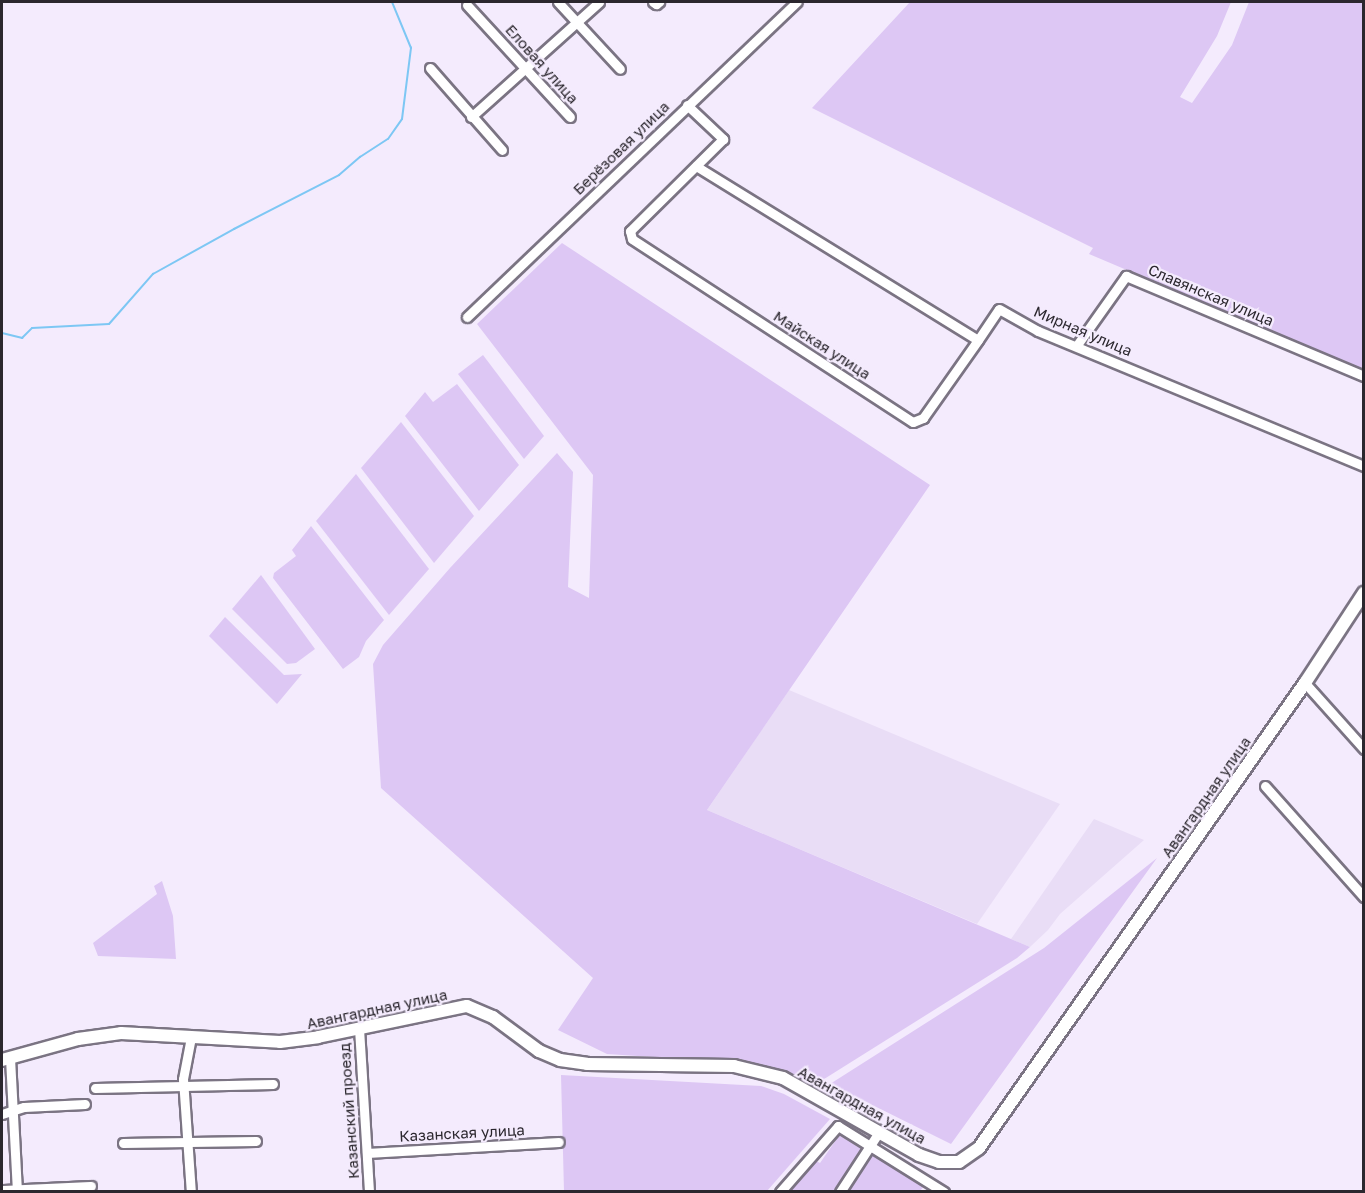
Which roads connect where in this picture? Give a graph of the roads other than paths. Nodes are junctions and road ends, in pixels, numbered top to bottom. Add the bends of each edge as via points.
1 (558, 2) edge
2 (599, 2) edge
3 (653, 2) edge
4 (658, 2) edge
5 (797, 2) edge
6 (467, 4) dead end
7 (576, 22) junction
8 (429, 68) dead end
9 (524, 69) junction
10 (620, 69) dead end
11 (687, 105) junction
12 (471, 117) junction
13 (570, 117) dead end
14 (502, 150) dead end
15 (696, 166) junction
16 (467, 317) dead end
17 (978, 340) junction
18 (1077, 345) junction
19 (1364, 376) edge
20 (1364, 466) edge
21 (1362, 599) edge
22 (1305, 683) junction
23 (1364, 749) edge
24 (1265, 786) dead end
25 (1364, 897) edge
26 (359, 1028) junction
27 (191, 1037) junction
28 (6, 1059) edge
29 (273, 1084) dead end
30 (184, 1086) junction
31 (94, 1088) dead end
32 (85, 1104) dead end
33 (13, 1112) junction
34 (2, 1114) edge
35 (879, 1132) junction
36 (256, 1141) dead end
37 (188, 1142) junction
38 (559, 1142) dead end
39 (123, 1143) dead end
40 (872, 1146) junction
41 (367, 1153) junction
42 (91, 1186) dead end
43 (926, 1187) edge
44 (2, 1190) edge
45 (17, 1190) edge
46 (191, 1191) edge
47 (369, 1191) edge
48 (780, 1191) edge
49 (840, 1191) edge
50 (944, 1191) edge

1 - 7 street
2 - 7 street
3 - 4 street
5 - 11 street, Берёзовая улица
6 - 9 street, Еловая улица
7 - 9 street
7 - 10 street
8 - 12 street
9 - 12 street
9 - 13 street, Еловая улица
11 - 15 street via 723,139
11 - 16 street, Берёзовая улица
12 - 14 street
15 - 17 street
15 - 17 street, Майская улица via 630,231 632,239 913,422 923,418
17 - 18 street, Мирная улица via 999,309 1038,331
18 - 19 street, Славянская улица via 1126,276
18 - 20 street, Мирная улица
21 - 22 main road, Авангардная улица
22 - 23 street
22 - 35 main road, Авангардная улица via 979,1148 959,1162 939,1162
24 - 25 street
26 - 27 main road, Авангардная улица via 280,1042
26 - 35 main road, Авангардная улица via 467,1006 493,1017 539,1051 560,1060 587,1064 734,1066 783,1078
26 - 41 street, Казанский проезд
27 - 28 main road, Авангардная улица via 122,1033 78,1039
27 - 30 street
28 - 33 street
29 - 30 street
30 - 31 street
30 - 37 street
32 - 33 street via 24,1107
33 - 34 street
33 - 45 street
35 - 40 street
36 - 37 street
37 - 39 street
37 - 46 street
38 - 41 street, Казанская улица
40 - 43 street
40 - 48 street via 838,1126
40 - 49 street
41 - 47 street, Казанский проезд
42 - 45 street
43 - 50 street
44 - 45 street

